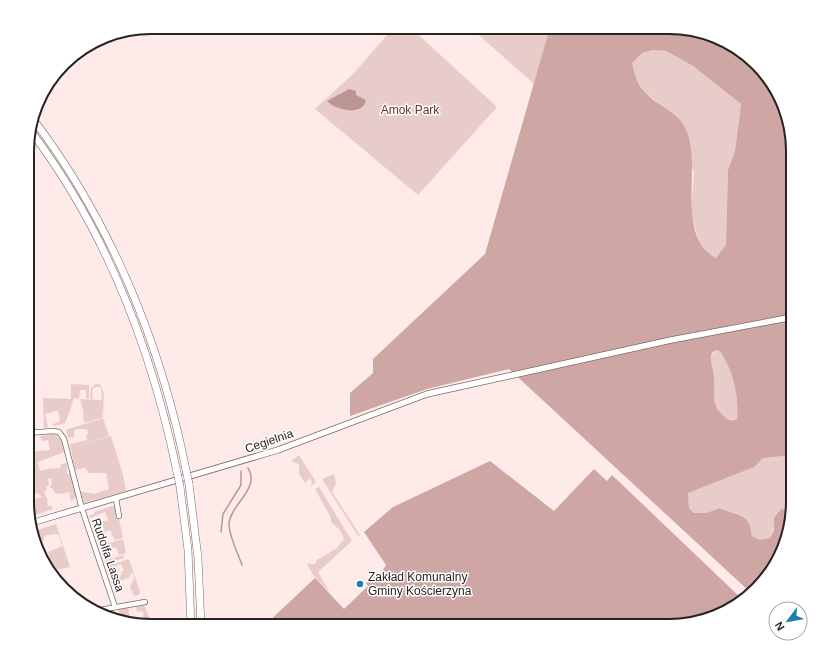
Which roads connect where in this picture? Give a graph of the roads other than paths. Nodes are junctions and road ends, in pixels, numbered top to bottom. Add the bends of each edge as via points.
1 (37, 125) edge
2 (35, 138) edge
3 (786, 319) edge
4 (34, 432) edge
5 (116, 499) junction
6 (82, 508) junction
7 (119, 516) dead end
8 (36, 522) edge
9 (145, 602) dead end
10 (115, 607) junction
11 (104, 609) edge
12 (191, 619) edge
13 (201, 619) edge

1 - 13 main road, bridge via 89,204 132,291 165,384 189,484 198,558
2 - 12 main road, bridge via 80,210 122,293 154,380 180,487 188,550
3 - 5 street, Cegielnia via 671,340 428,394 278,450
4 - 6 street, Rudolfa Lassa via 53,430 59,432 64,439
5 - 6 street, Cegielnia
5 - 7 street, Rudolfa Lassa
6 - 8 street, Cegielnia
6 - 10 street, Rudolfa Lassa
9 - 10 street, Rudolfa Lassa
10 - 11 street, Rudolfa Lassa

